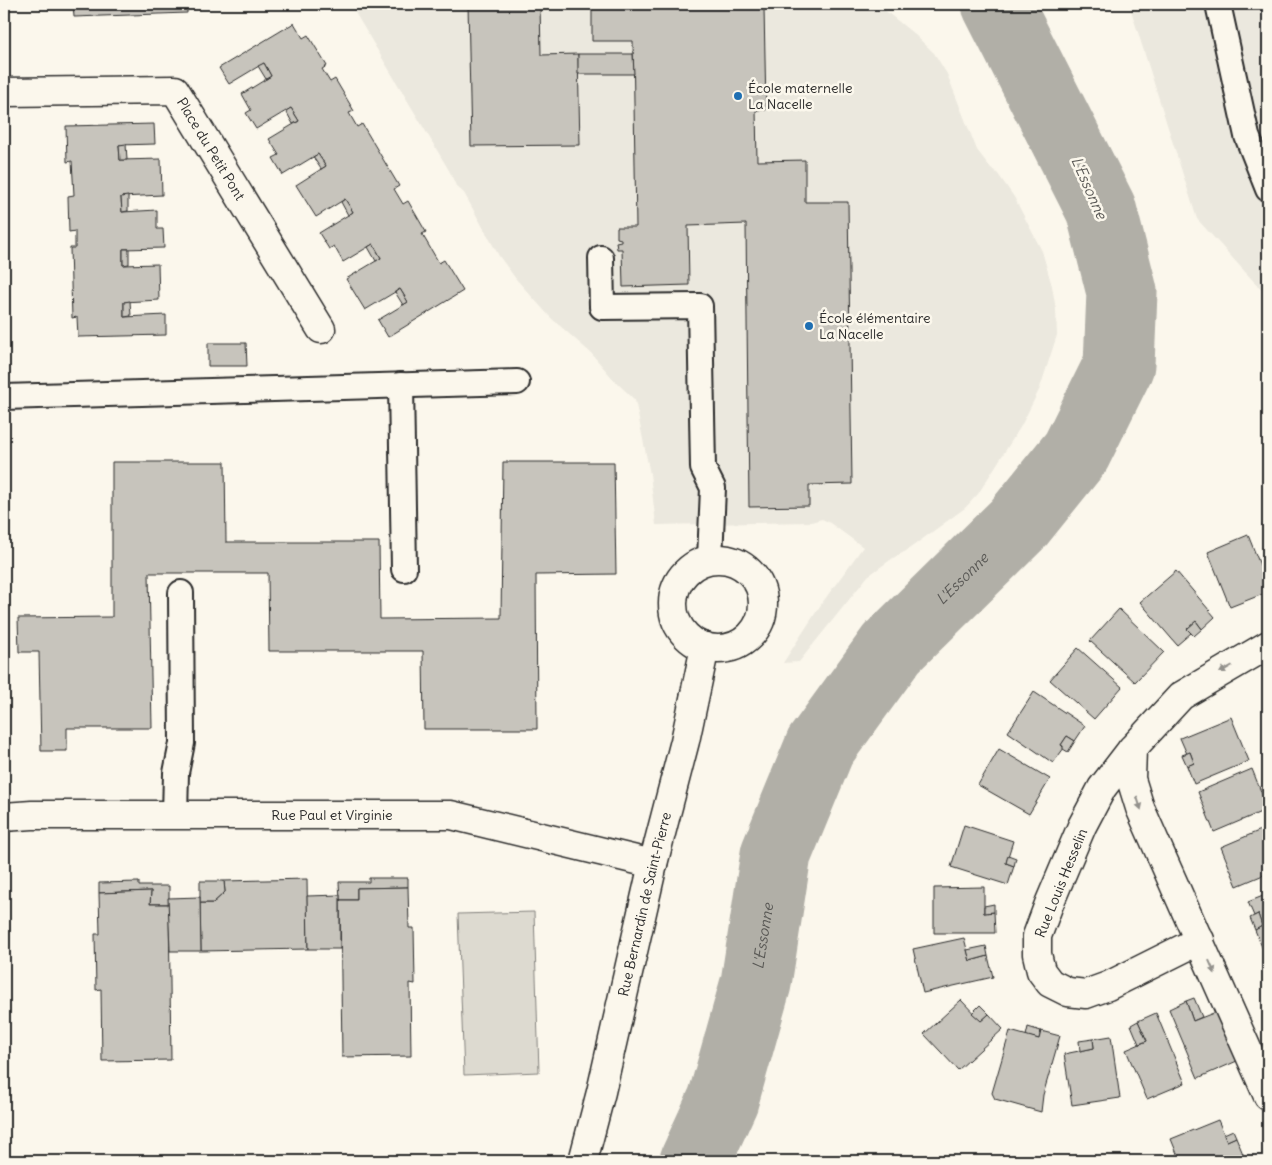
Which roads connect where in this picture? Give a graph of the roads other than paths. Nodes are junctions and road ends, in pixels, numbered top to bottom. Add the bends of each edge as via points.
1 (1218, 4) edge
2 (4, 92) edge
3 (1268, 189) edge
4 (601, 258) dead end
5 (321, 329) dead end
6 (517, 382) dead end
7 (401, 385) junction
8 (4, 397) edge
9 (710, 559) junction
10 (404, 569) dead end
11 (181, 593) dead end
12 (1268, 644) edge
13 (705, 647) junction
14 (1132, 749) junction
15 (175, 815) junction
16 (4, 818) edge
17 (653, 864) junction
18 (1200, 940) junction
19 (1268, 1096) edge
20 (585, 1160) edge

1 - 3 lane via 1247,136
2 - 5 street, Place du Petit Pont via 175,90
4 - 9 lane via 602,307 700,306 702,468 712,488
6 - 7 lane
7 - 8 lane
7 - 10 lane
9 - 13 street via 696,564 684,574 676,587 673,601 681,630
9 - 13 street via 739,563 751,572 760,585 763,613 757,628 735,646
11 - 15 lane via 182,743 176,773
12 -> 14 street, Rue Louis Hesselin via 1181,696
13 - 17 street, Rue Bernardin de Saint-Pierre
14 -> 18 street via 1131,779 1140,808
14 - 18 street, Rue Louis Hesselin via 1102,788 1049,904 1037,936 1041,971 1050,983 1068,992 1086,994
15 - 16 street, Rue Paul et Virginie via 32,815
15 - 17 street, Rue Paul et Virginie via 450,814
17 - 20 street, Rue Bernardin de Saint-Pierre
18 -> 19 street

